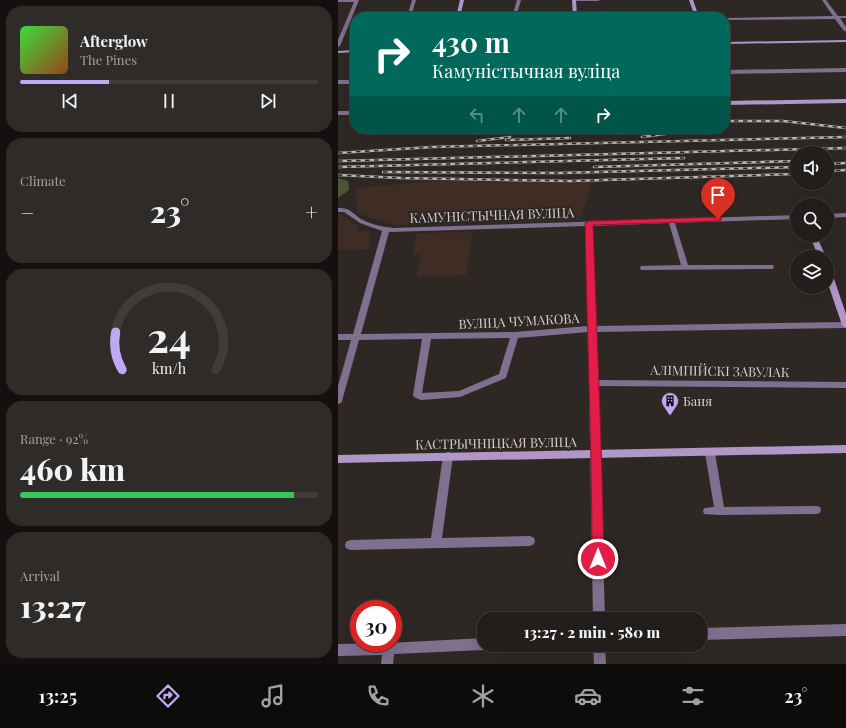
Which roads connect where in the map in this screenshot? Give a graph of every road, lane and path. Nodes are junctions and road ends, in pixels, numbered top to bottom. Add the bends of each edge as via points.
1 (357, 0) edge
2 (414, 0) edge
3 (462, 0) edge
4 (519, 0) edge
5 (574, 0) edge
6 (598, 0) edge
7 (691, 0) edge
8 (824, 0) edge
9 (338, 1) edge
10 (350, 12) edge
11 (350, 12) edge
12 (410, 12) edge
13 (459, 12) edge
14 (515, 12) edge
15 (575, 12) edge
16 (695, 12) edge
17 (836, 17) junction
18 (846, 17) edge
19 (730, 19) edge
20 (846, 30) edge
21 (846, 42) edge
22 (730, 43) edge
23 (338, 46) edge
24 (350, 51) edge
25 (338, 52) edge
26 (846, 70) edge
27 (730, 72) edge
28 (338, 82) edge
29 (350, 82) edge
30 (846, 101) edge
31 (730, 103) edge
32 (350, 112) edge
33 (338, 113) edge
34 (338, 210) edge
35 (846, 215) edge
36 (834, 216) edge
37 (790, 217) edge
38 (671, 220) junction
39 (589, 223) junction
40 (386, 230) junction
41 (770, 267) dead end
42 (644, 268) dead end
43 (685, 268) junction
44 (834, 290) edge
45 (846, 325) edge
46 (592, 329) junction
47 (515, 335) junction
48 (428, 336) junction
49 (338, 337) edge
50 (357, 337) junction
51 (593, 383) junction
52 (846, 385) edge
53 (338, 401) edge
54 (846, 449) edge
55 (710, 453) junction
56 (597, 455) junction
57 (448, 456) junction
58 (338, 459) edge
59 (816, 510) dead end
60 (708, 511) dead end
61 (720, 511) junction
62 (530, 541) dead end
63 (436, 542) junction
64 (350, 545) dead end
65 (599, 612) edge
66 (846, 630) edge
67 (707, 634) edge
68 (477, 644) edge
69 (402, 648) edge
70 (338, 650) edge
71 (350, 650) edge
72 (389, 652) edge
73 (599, 652) edge
74 (387, 664) edge
75 (600, 664) edge

1 - 9 street
1 - 10 street
2 - 12 street
3 - 13 street
4 - 14 street
5 - 6 street
5 - 15 street
7 - 16 street
8 - 17 street
11 - 23 street
17 - 18 street
17 - 19 street
17 - 20 street
21 - 22 street
24 - 25 street
26 - 27 street
28 - 29 street
30 - 31 street
32 - 33 street
34 - 40 street, КАМУНІСТЫЧНАЯ ВУЛІЦА via 346,210 352,217 369,226
35 - 36 street
37 - 38 street, КАМУНІСТЫЧНАЯ ВУЛІЦА
38 - 39 street, КАМУНІСТЫЧНАЯ ВУЛІЦА
38 - 43 street
39 - 40 street, КАМУНІСТЫЧНАЯ ВУЛІЦА
39 - 46 street
40 - 50 street
41 - 43 street
42 - 43 street
44 - 45 street
45 - 46 street, ВУЛІЦА ЧУМАКОВА
46 - 47 street, ВУЛІЦА ЧУМАКОВА
46 - 51 street
47 - 48 street, ВУЛІЦА ЧУМАКОВА
47 - 48 street via 503,376 460,394 421,397 417,396
48 - 50 street, ВУЛІЦА ЧУМАКОВА
49 - 50 street, ВУЛІЦА ЧУМАКОВА
50 - 53 street
51 - 52 street, АЛІМПІЙСКІ ЗАВУЛАК
51 - 56 street
54 - 55 street, КАСТРЫЧНІЦКАЯ ВУЛІЦА
55 - 56 street, КАСТРЫЧНІЦКАЯ ВУЛІЦА
55 - 61 street
56 - 57 street, КАСТРЫЧНІЦКАЯ ВУЛІЦА
56 - 65 street
57 - 58 street, КАСТРЫЧНІЦКАЯ ВУЛІЦА
57 - 63 street
59 - 61 street
60 - 61 street
62 - 63 street
63 - 64 street
66 - 67 street
68 - 69 street
70 - 71 street
72 - 74 street
73 - 75 street

